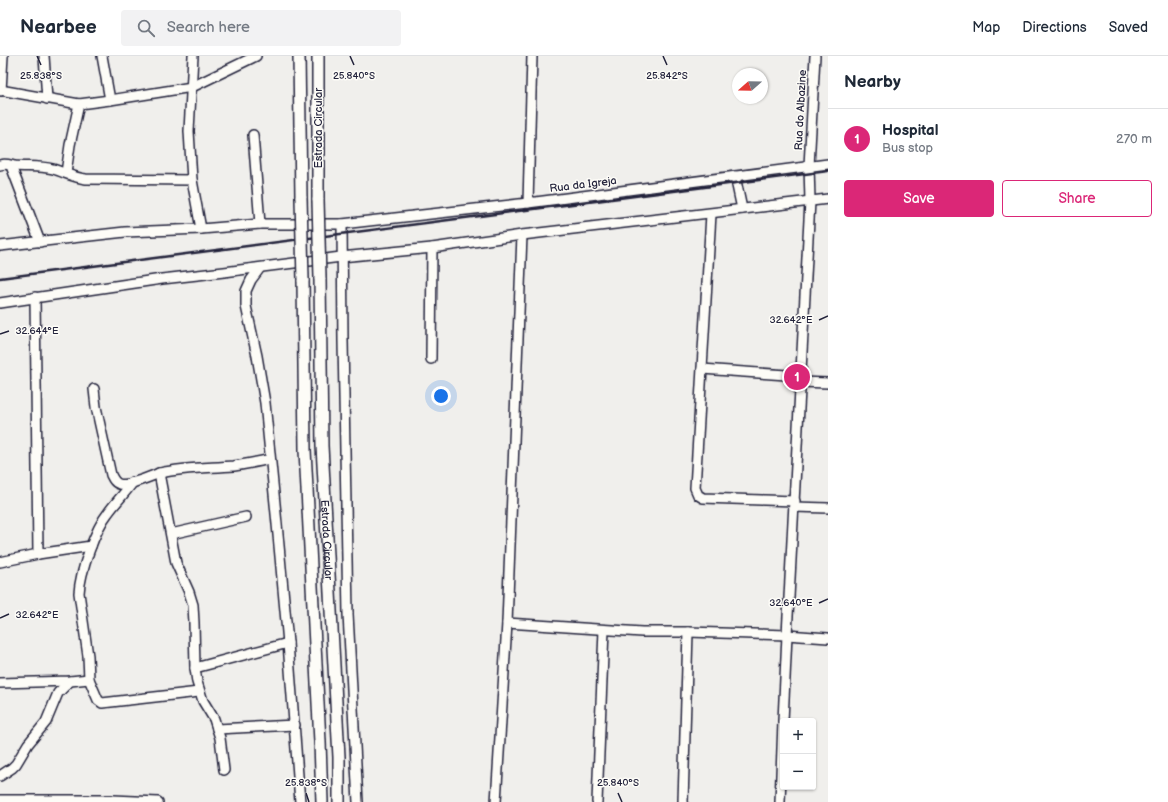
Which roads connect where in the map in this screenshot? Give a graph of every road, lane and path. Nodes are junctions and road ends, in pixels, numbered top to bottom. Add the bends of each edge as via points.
1 (2, 56) edge
2 (44, 56) edge
3 (102, 56) edge
4 (193, 56) edge
5 (256, 56) edge
6 (299, 56) edge
7 (318, 56) edge
8 (532, 56) edge
9 (815, 56) edge
10 (192, 87) junction
11 (0, 90) edge
12 (47, 99) junction
13 (110, 100) junction
14 (79, 104) junction
15 (253, 135) dead end
16 (4, 163) edge
17 (828, 164) edge
18 (809, 166) junction
19 (66, 174) junction
20 (735, 176) junction
21 (192, 180) junction
22 (828, 199) edge
23 (810, 201) junction
24 (528, 203) junction
25 (742, 209) junction
26 (711, 214) junction
27 (260, 224) junction
28 (342, 224) junction
29 (201, 229) junction
30 (522, 235) junction
31 (40, 242) junction
32 (0, 246) edge
33 (432, 248) junction
34 (341, 257) junction
35 (260, 268) junction
36 (35, 297) junction
37 (0, 303) edge
38 (431, 359) dead end
39 (702, 369) junction
40 (801, 379) junction
41 (828, 382) edge
42 (94, 389) dead end
43 (270, 459) junction
44 (159, 474) junction
45 (133, 482) junction
46 (794, 504) junction
47 (828, 508) edge
48 (246, 517) dead end
49 (171, 534) junction
50 (91, 546) junction
51 (38, 554) junction
52 (0, 562) edge
53 (507, 623) junction
54 (604, 630) junction
55 (688, 632) junction
56 (787, 635) junction
57 (828, 638) edge
58 (288, 644) junction
59 (194, 668) junction
60 (89, 679) junction
61 (70, 681) junction
62 (0, 683) edge
63 (199, 692) junction
64 (783, 718) edge
65 (295, 725) junction
66 (217, 729) junction
67 (782, 754) edge
68 (224, 770) dead end
69 (0, 776) edge
70 (0, 800) edge
71 (158, 802) edge
72 (300, 802) edge
73 (322, 802) edge
74 (339, 802) edge
75 (358, 802) edge
76 (496, 802) edge
77 (597, 802) edge
78 (683, 802) edge
79 (780, 802) edge

1 - 11 street
2 - 12 street
3 - 13 street
4 - 10 street
5 - 10 street
6 - 73 main road, Estrada Circular, bridge via 305,450
7 - 74 main road, Estrada Circular, bridge via 322,446 339,757
8 - 24 street
9 - 18 street, Rua do Albazine
10 - 13 street
10 - 21 street via 189,131
11 - 12 street
12 - 14 street
13 - 14 street
14 - 19 street
15 - 27 street
16 - 19 street via 54,169
16 - 31 street
17 - 18 street, Rua da Igreja
18 - 20 street, Rua da Igreja
18 - 23 street, Rua do Albazine
19 - 21 street via 86,179
20 - 24 street, Rua da Igreja
20 - 25 street
21 - 29 street
22 - 23 street
23 - 25 street
23 - 40 street, Rua do Albazine
24 - 28 street, Rua da Igreja
25 - 26 street
26 - 30 street
26 - 39 street
27 - 28 street, Rua da Igreja
27 - 29 street, Rua da Igreja
28 - 34 street
29 - 31 street, Rua da Igreja via 125,232
30 - 33 street
30 - 53 street
31 - 32 street, Rua da Igreja
33 - 34 street
33 - 38 street
34 - 35 street
34 - 75 street via 348,614
35 - 36 street
35 - 43 street via 248,285 246,306 260,376
36 - 37 street
36 - 51 street
39 - 40 street
39 - 46 street via 694,488 698,495 703,498
40 - 41 street
40 - 46 street, Rua do Albazine
42 - 45 street via 111,475 118,484
43 - 44 street via 234,466 201,467
43 - 58 street
44 - 45 street
44 - 49 street
45 - 50 street via 107,514
46 - 47 street
46 - 56 street, Rua do Albazine
48 - 49 street
49 - 59 street via 176,562 193,605
50 - 51 street
50 - 60 street via 78,594
51 - 52 street
53 - 54 street
53 - 76 street
54 - 55 street
54 - 77 street
55 - 56 street
55 - 78 street
56 - 57 street
56 - 64 street, Rua do Albazine
58 - 59 street
58 - 65 street
59 - 63 street
60 - 61 street
60 - 63 street via 98,700 102,702
61 - 62 street
61 - 69 street via 58,693 46,722 16,764
63 - 66 street
65 - 66 street
65 - 72 street
66 - 68 street
67 - 79 street, Rua do Albazine
70 - 71 street

